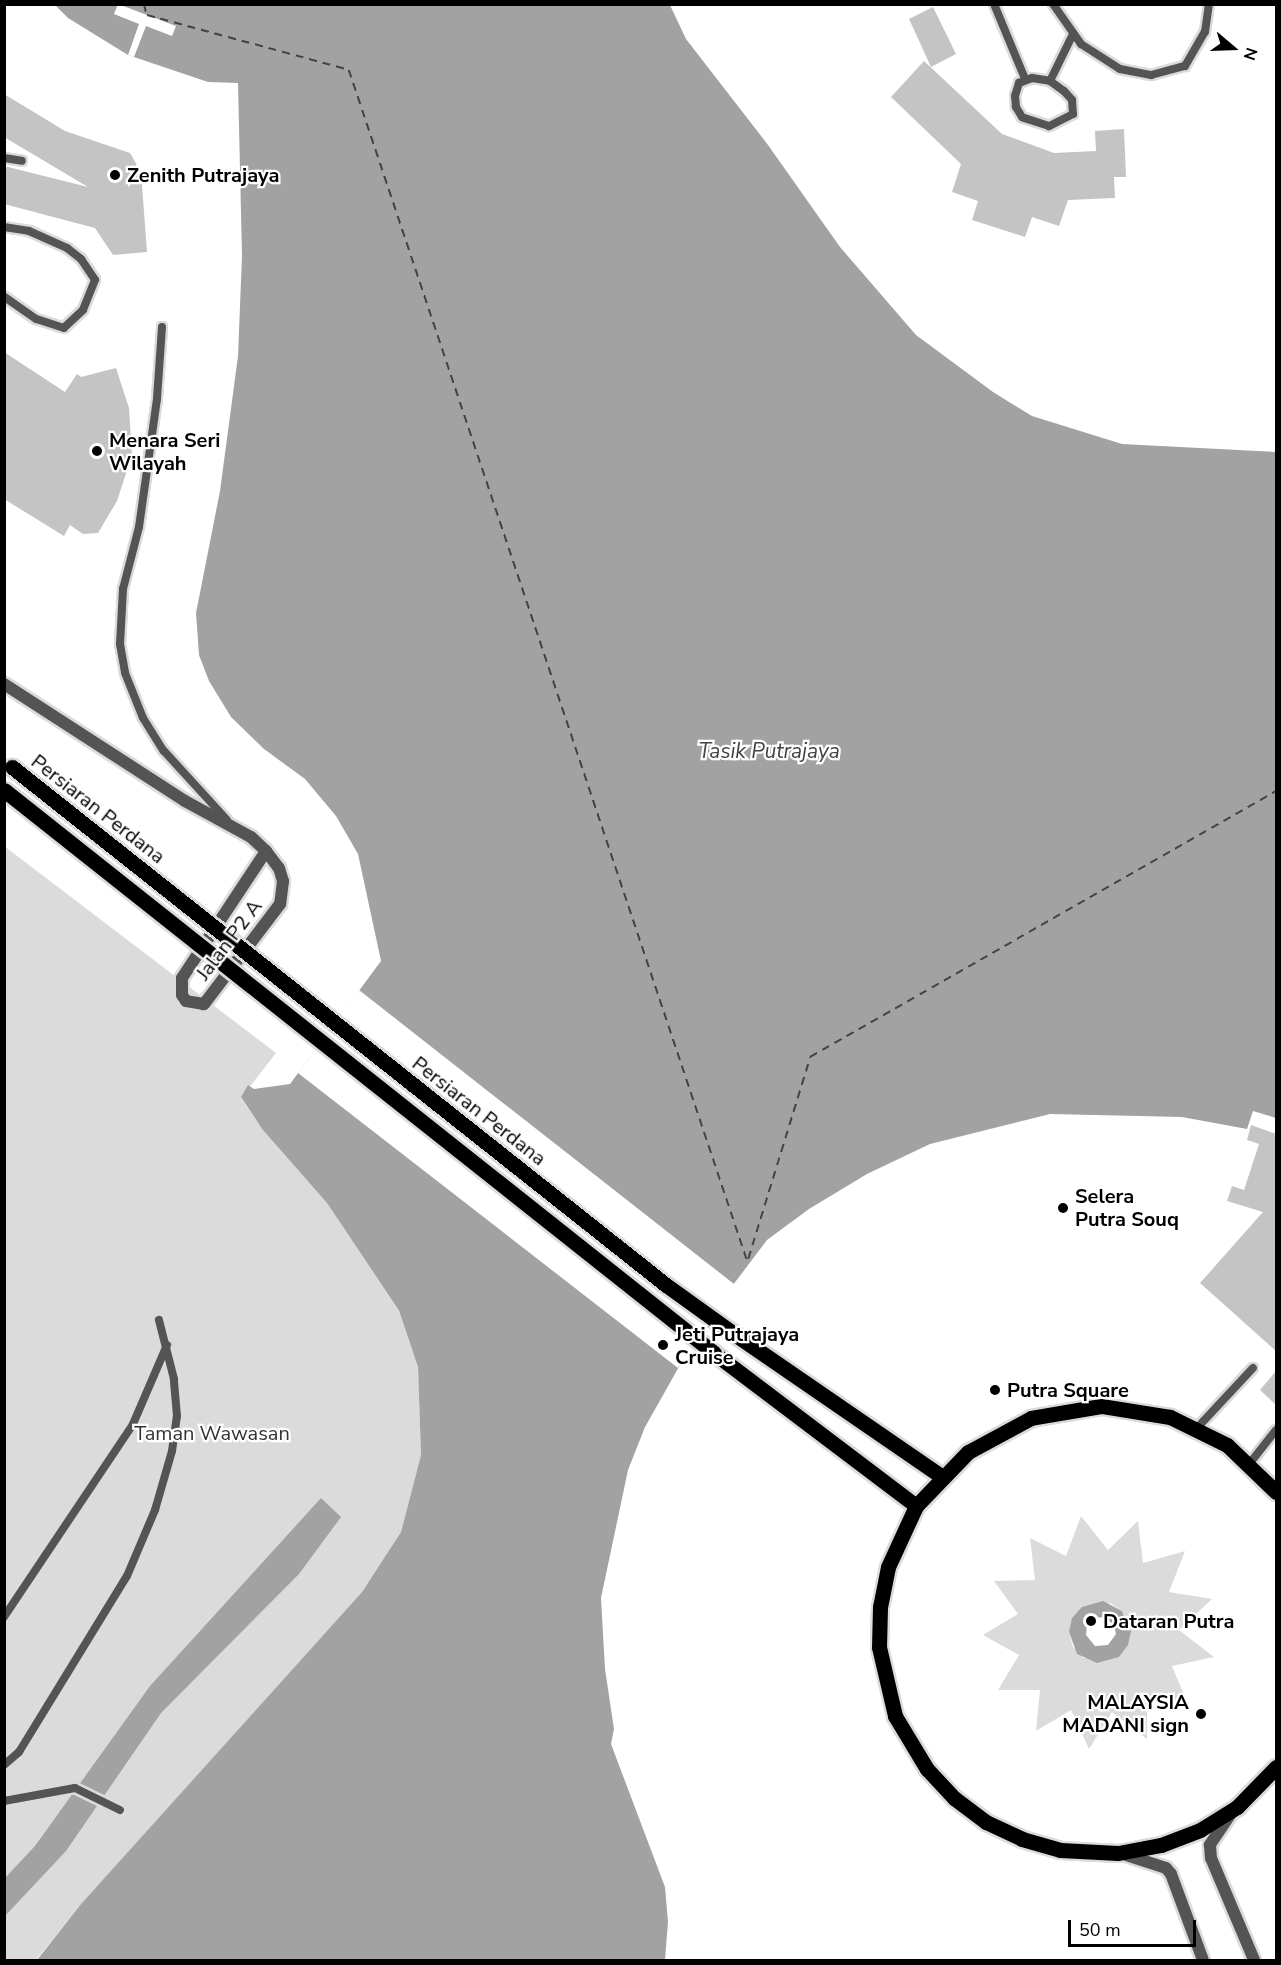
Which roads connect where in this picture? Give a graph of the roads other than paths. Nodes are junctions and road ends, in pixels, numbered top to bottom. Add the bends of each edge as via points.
1 (994, 4) edge
2 (1053, 4) edge
3 (1209, 4) edge
4 (1072, 34) junction
5 (1025, 79) junction
6 (1050, 81) junction
7 (4, 158) edge
8 (22, 160) dead end
9 (4, 227) edge
10 (4, 297) edge
11 (162, 327) dead end
12 (4, 684) edge
13 (8, 764) edge
14 (4, 790) edge
15 (231, 825) junction
16 (266, 851) junction
17 (159, 1320) dead end
18 (167, 1345) junction
19 (1253, 1368) dead end
20 (1197, 1428) junction
21 (1276, 1430) edge
22 (1250, 1463) junction
23 (941, 1476) junction
24 (1276, 1492) edge
25 (916, 1506) junction
26 (4, 1617) edge
27 (4, 1765) edge
28 (1276, 1768) edge
29 (4, 1801) edge
30 (1237, 1807) junction
31 (120, 1810) dead end
32 (1118, 1853) junction
33 (1203, 1960) edge
34 (1254, 1960) edge

1 - 5 lane
2 - 4 lane
3 - 4 lane via 1205,32 1185,66 1151,75 1120,69
4 - 6 lane
5 - 6 lane
5 - 6 lane via 1019,83 1016,107 1022,117 1049,126 1073,114 1072,100
7 - 8 lane
9 - 10 lane via 29,231 67,249 81,259 95,280 83,310 64,328 36,319
11 - 15 lane via 157,399 139,527 123,589 120,644 130,688 143,718 164,751
12 - 15 street, Jalan P2 A via 185,801
13 - 23 main road, Persiaran Perdana, bridge via 666,1285
14 - 25 main road, bridge via 714,1353
15 - 16 street, Jalan P2 A
16 - 16 street, Jalan P2 A via 182,978 186,1001 204,1004 280,904 283,881
17 - 18 lane
18 - 26 lane via 133,1424
18 - 27 lane via 177,1416 172,1451 155,1510 128,1576 19,1752
19 - 20 lane
20 - 22 main road
20 - 23 main road via 1136,1409 1066,1409 998,1432
21 - 22 lane
22 - 24 main road
23 - 25 main road
25 - 32 main road via 893,1550 880,1617 886,1686 909,1744 954,1798 986,1822 1022,1839 1060,1850
28 - 30 main road
29 - 31 lane via 75,1788
30 - 32 main road via 1191,1834 1161,1845
30 - 34 street via 1215,1834 1210,1845 1211,1858
32 - 33 street via 1166,1868 1171,1874

